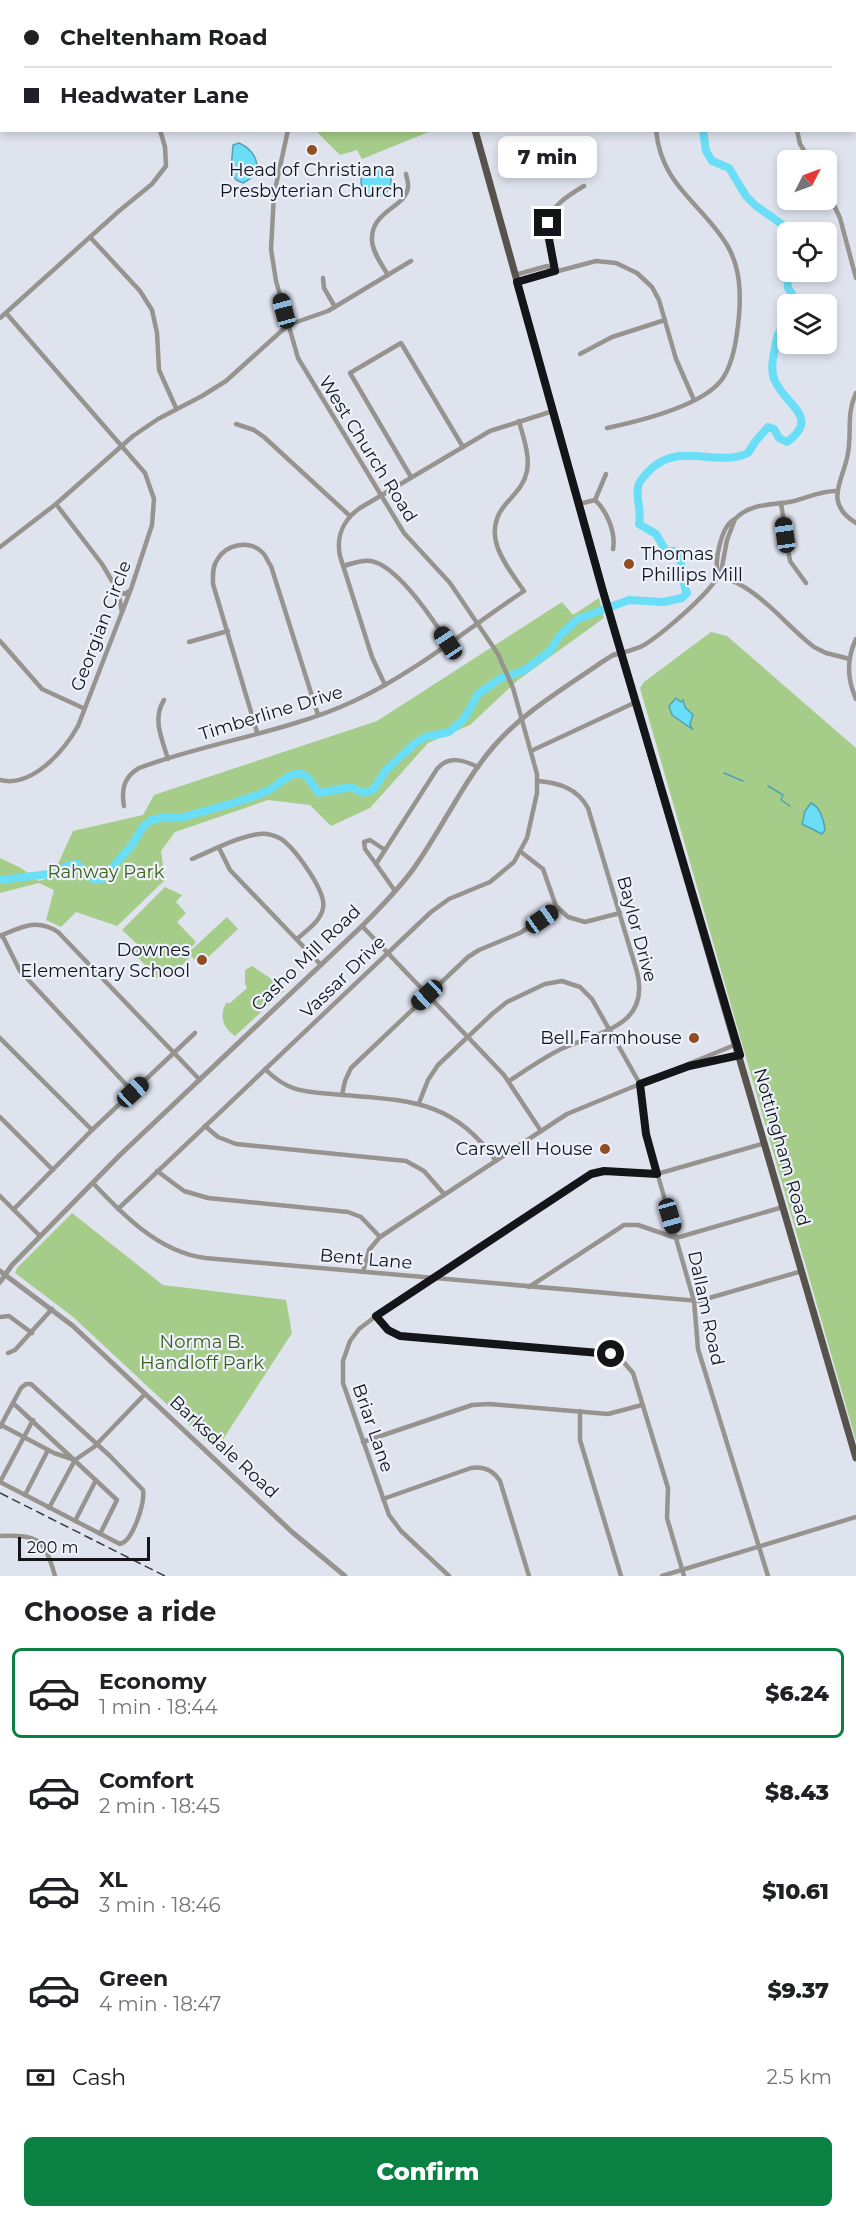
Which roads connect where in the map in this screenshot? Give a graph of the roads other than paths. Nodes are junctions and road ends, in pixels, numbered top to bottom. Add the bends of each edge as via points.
1 (161, 132) edge
2 (288, 132) edge
3 (476, 132) edge
4 (656, 132) edge
5 (797, 132) edge
6 (804, 150) edge
7 (406, 174) dead end
8 (584, 186) dead end
9 (836, 210) edge
10 (90, 237) junction
11 (411, 261) dead end
12 (555, 271) junction
13 (388, 275) junction
14 (323, 278) dead end
15 (856, 278) edge
16 (516, 279) junction
17 (335, 307) junction
18 (6, 313) junction
19 (0, 318) edge
20 (665, 320) junction
21 (288, 325) junction
22 (580, 354) dead end
23 (856, 393) edge
24 (694, 399) junction
25 (176, 408) junction
26 (553, 411) junction
27 (519, 421) junction
28 (236, 424) dead end
29 (607, 428) dead end
30 (122, 446) junction
31 (463, 447) junction
32 (606, 474) dead end
33 (411, 477) junction
34 (836, 491) junction
35 (381, 496) junction
36 (595, 500) junction
37 (781, 503) junction
38 (56, 504) junction
39 (579, 504) junction
40 (350, 516) junction
41 (856, 523) edge
42 (0, 547) edge
43 (613, 549) dead end
44 (343, 566) junction
45 (718, 576) junction
46 (806, 583) dead end
47 (131, 589) junction
48 (118, 591) junction
49 (122, 612) junction
50 (478, 622) junction
51 (228, 631) junction
52 (856, 639) edge
53 (0, 641) edge
54 (189, 642) dead end
55 (448, 643) junction
56 (621, 653) junction
57 (850, 659) junction
58 (385, 685) junction
59 (856, 699) edge
60 (164, 700) dead end
61 (636, 702) junction
62 (83, 708) junction
63 (318, 715) junction
64 (522, 719) junction
65 (257, 732) junction
66 (531, 751) junction
67 (168, 759) junction
68 (478, 767) junction
69 (0, 780) edge
70 (538, 781) junction
71 (124, 806) dead end
72 (219, 848) junction
73 (385, 850) junction
74 (521, 852) junction
75 (192, 859) dead end
76 (376, 864) junction
77 (396, 891) junction
78 (558, 908) junction
79 (620, 914) junction
80 (362, 926) junction
81 (1, 935) edge
82 (297, 939) junction
83 (387, 953) junction
84 (321, 964) junction
85 (427, 995) junction
86 (609, 1030) junction
87 (195, 1033) dead end
88 (468, 1037) junction
89 (0, 1038) edge
90 (736, 1044) junction
91 (174, 1053) junction
92 (740, 1055) junction
93 (689, 1066) junction
94 (265, 1069) junction
95 (200, 1080) junction
96 (509, 1081) junction
97 (640, 1084) junction
98 (133, 1092) junction
99 (342, 1095) junction
100 (419, 1103) junction
101 (0, 1117) edge
102 (205, 1126) junction
103 (92, 1130) junction
104 (541, 1131) junction
105 (765, 1143) junction
106 (496, 1161) junction
107 (53, 1170) junction
108 (158, 1171) junction
109 (657, 1174) junction
110 (93, 1183) junction
111 (444, 1194) junction
112 (0, 1196) edge
113 (783, 1207) junction
114 (14, 1209) junction
115 (118, 1209) junction
116 (40, 1236) junction
117 (380, 1237) junction
118 (676, 1238) junction
119 (802, 1271) junction
120 (363, 1272) junction
121 (2, 1273) edge
122 (432, 1279) junction
123 (0, 1282) edge
124 (529, 1287) junction
125 (694, 1301) junction
126 (52, 1309) junction
127 (376, 1316) junction
128 (0, 1317) edge
129 (32, 1333) junction
130 (8, 1353) dead end
131 (145, 1394) junction
132 (13, 1403) junction
133 (642, 1405) junction
134 (580, 1411) junction
135 (33, 1420) junction
136 (0, 1426) edge
137 (24, 1437) junction
138 (363, 1442) junction
139 (97, 1444) junction
140 (48, 1450) junction
141 (856, 1458) edge
142 (75, 1460) junction
143 (96, 1480) junction
144 (0, 1482) edge
145 (25, 1495) junction
146 (383, 1499) junction
147 (50, 1508) junction
148 (856, 1517) edge
149 (75, 1521) junction
150 (99, 1534) junction
151 (0, 1536) edge
152 (759, 1547) junction
153 (682, 1570) junction
154 (56, 1576) edge
155 (345, 1576) edge
156 (449, 1576) edge
157 (529, 1576) edge
158 (621, 1576) edge
159 (663, 1576) edge
160 (684, 1576) edge
161 (768, 1576) edge

1 - 10 street via 166,166 152,184
2 - 21 street, West Church Road via 274,194 270,243
3 - 16 main road, Nottingham Road
4 - 24 street via 672,178 727,245 739,278 738,319 729,368 718,385
5 - 6 street
7 - 13 street via 406,195 380,217 373,231 374,248
8 - 12 street via 559,202 549,218
9 - 15 street
10 - 18 street
10 - 25 street via 140,291 152,310 159,370
11 - 13 street
12 - 16 street via 548,266
12 - 20 street via 596,261 624,266 652,287
13 - 17 street
14 - 17 street
16 - 26 main road, Nottingham Road
17 - 21 street
18 - 19 street
18 - 30 street, Georgian Circle
20 - 22 street via 612,337
20 - 24 street via 676,359
21 - 25 street via 226,381
21 - 35 street, West Church Road via 303,367
23 - 34 street via 849,416 848,456
24 - 29 street via 658,415
25 - 30 street
26 - 27 street
26 - 39 main road, Nottingham Road
27 - 31 street via 495,428
27 - 50 street, Timberline Drive via 528,457 526,473 519,490 498,514 494,532 501,557 524,591
28 - 40 street via 264,437
30 - 38 street
30 - 47 street, Georgian Circle via 145,472 154,499 152,525
31 - 33 street
31 - 33 street via 401,343 350,373
32 - 36 street
33 - 35 street
34 - 37 street
34 - 41 street via 842,510
35 - 40 street
35 - 50 street, West Church Road via 404,533 445,577
36 - 39 street
36 - 43 street via 615,537
37 - 45 street via 754,507 729,522 722,536
37 - 46 street via 790,561
38 - 42 street
38 - 48 street
39 - 56 main road, Nottingham Road
40 - 44 street via 339,540
44 - 55 street via 364,561 384,567 423,606
44 - 58 street
45 - 56 street via 707,591 648,641
45 - 57 street via 745,588 814,647
47 - 48 street via 125,594
47 - 49 street, Georgian Circle
48 - 49 street
49 - 62 street, Georgian Circle
50 - 55 street, Timberline Drive
50 - 64 street, West Church Road via 507,671
51 - 54 street
51 - 63 street via 213,573 223,553 247,545 263,553 271,566
51 - 65 street
52 - 57 street
53 - 62 street via 42,689
55 - 58 street, Timberline Drive
56 - 61 main road, Nottingham Road
56 - 64 street, Casho Mill Road via 607,658
57 - 59 street via 848,677
58 - 63 street, Timberline Drive
60 - 67 street via 157,718
61 - 66 street
61 - 90 main road, Nottingham Road
62 - 69 street, Georgian Circle via 78,726 60,752 26,778
63 - 65 street, Timberline Drive
64 - 66 street, West Church Road
64 - 68 street, Casho Mill Road
65 - 67 street, Timberline Drive
66 - 70 street, Vassar Drive
67 - 71 street, Timberline Drive via 129,775 123,790
68 - 73 street via 455,759 440,765
68 - 77 street, Casho Mill Road
70 - 74 street, Vassar Drive
70 - 79 street, Baylor Drive via 566,786 585,802
72 - 75 street
72 - 82 street via 230,870
72 - 82 street via 262,834 275,836 290,847 324,898 319,917
73 - 76 street
73 - 76 street via 370,840 364,842
74 - 78 street via 543,869
74 - 83 street, Vassar Drive via 500,876 443,903
76 - 77 street
77 - 80 street, Casho Mill Road
78 - 79 street via 581,922
78 - 85 street via 515,936 473,953
79 - 86 street, Baylor Drive via 640,993 630,1015
80 - 83 street
80 - 84 street, Casho Mill Road
81 - 91 street via 36,924 58,932
81 - 98 street via 20,971
82 - 84 street
83 - 85 street
83 - 94 street, Vassar Drive
84 - 95 street, Casho Mill Road
85 - 88 street
85 - 99 street via 351,1068
86 - 88 street, Dallam Road via 588,994 562,981 545,984 507,1002
86 - 96 street, Baylor Drive via 555,1052
86 - 97 street, Dallam Road
87 - 91 street
88 - 96 street
88 - 100 street, Dallam Road via 434,1070
89 - 103 street
90 - 92 main road, Nottingham Road
90 - 93 street
91 - 95 street
91 - 98 street
92 - 93 street
92 - 105 main road, Nottingham Road
93 - 97 street
94 - 99 street via 290,1088
94 - 102 street, Vassar Drive
95 - 110 street, Casho Mill Road
96 - 104 street
97 - 104 street via 574,1111
97 - 109 street, Dallam Road via 646,1134
98 - 103 street
99 - 100 street
100 - 106 street via 459,1121
101 - 107 street
102 - 108 street, Vassar Drive
102 - 111 street via 217,1137 236,1144 406,1161 424,1170
103 - 107 street
104 - 106 street
105 - 109 street, Briar Lane
105 - 113 main road, Nottingham Road
106 - 111 street
107 - 114 street
108 - 115 street, Vassar Drive
108 - 117 street via 184,1191 208,1198 348,1212 361,1217
109 - 118 street, Dallam Road
109 - 122 street, Briar Lane via 591,1174
110 - 115 street, Bent Lane
110 - 116 street, Casho Mill Road
111 - 117 street
112 - 114 street
113 - 118 street
113 - 119 main road, Nottingham Road
114 - 116 street
115 - 120 street, Bent Lane via 162,1244 189,1255
116 - 121 street, Casho Mill Road
117 - 120 street via 369,1250
118 - 124 street via 638,1224 624,1225
118 - 125 street, Dallam Road
119 - 125 street, Bent Lane
119 - 141 main road, Nottingham Road
120 - 122 street, Bent Lane
121 - 123 street, Casho Mill Road
121 - 126 street, Barksdale Road
122 - 124 street, Bent Lane
122 - 127 street, Briar Lane
124 - 125 street, Bent Lane
125 - 152 street, Dallam Road via 698,1349
126 - 129 street
126 - 131 street, Barksdale Road
127 - 133 street via 388,1330 400,1336 616,1356 630,1368
127 - 138 street, Briar Lane via 354,1334 343,1361 343,1383
128 - 129 street via 9,1316
129 - 130 street
131 - 139 street
131 - 155 street, Barksdale Road via 292,1532
132 - 135 street
132 - 136 street
132 - 139 street via 21,1388 31,1384
133 - 134 street via 615,1414
133 - 153 street via 668,1488 667,1518
134 - 138 street via 472,1405
134 - 158 street via 580,1440
135 - 137 street
135 - 142 street
136 - 137 street
137 - 140 street
137 - 144 street
138 - 146 street, Briar Lane
139 - 142 street
139 - 150 street via 135,1481 144,1496 125,1543
140 - 142 street
140 - 145 street
142 - 143 street
142 - 147 street
143 - 149 street
143 - 150 street via 117,1500
144 - 145 street
145 - 147 street
146 - 156 street, Briar Lane via 396,1526
146 - 157 street via 471,1468 489,1470 500,1481
147 - 149 street
148 - 152 street
149 - 150 street
151 - 154 street via 36,1540 49,1554
152 - 153 street
152 - 161 street, Dallam Road
153 - 159 street
153 - 160 street

